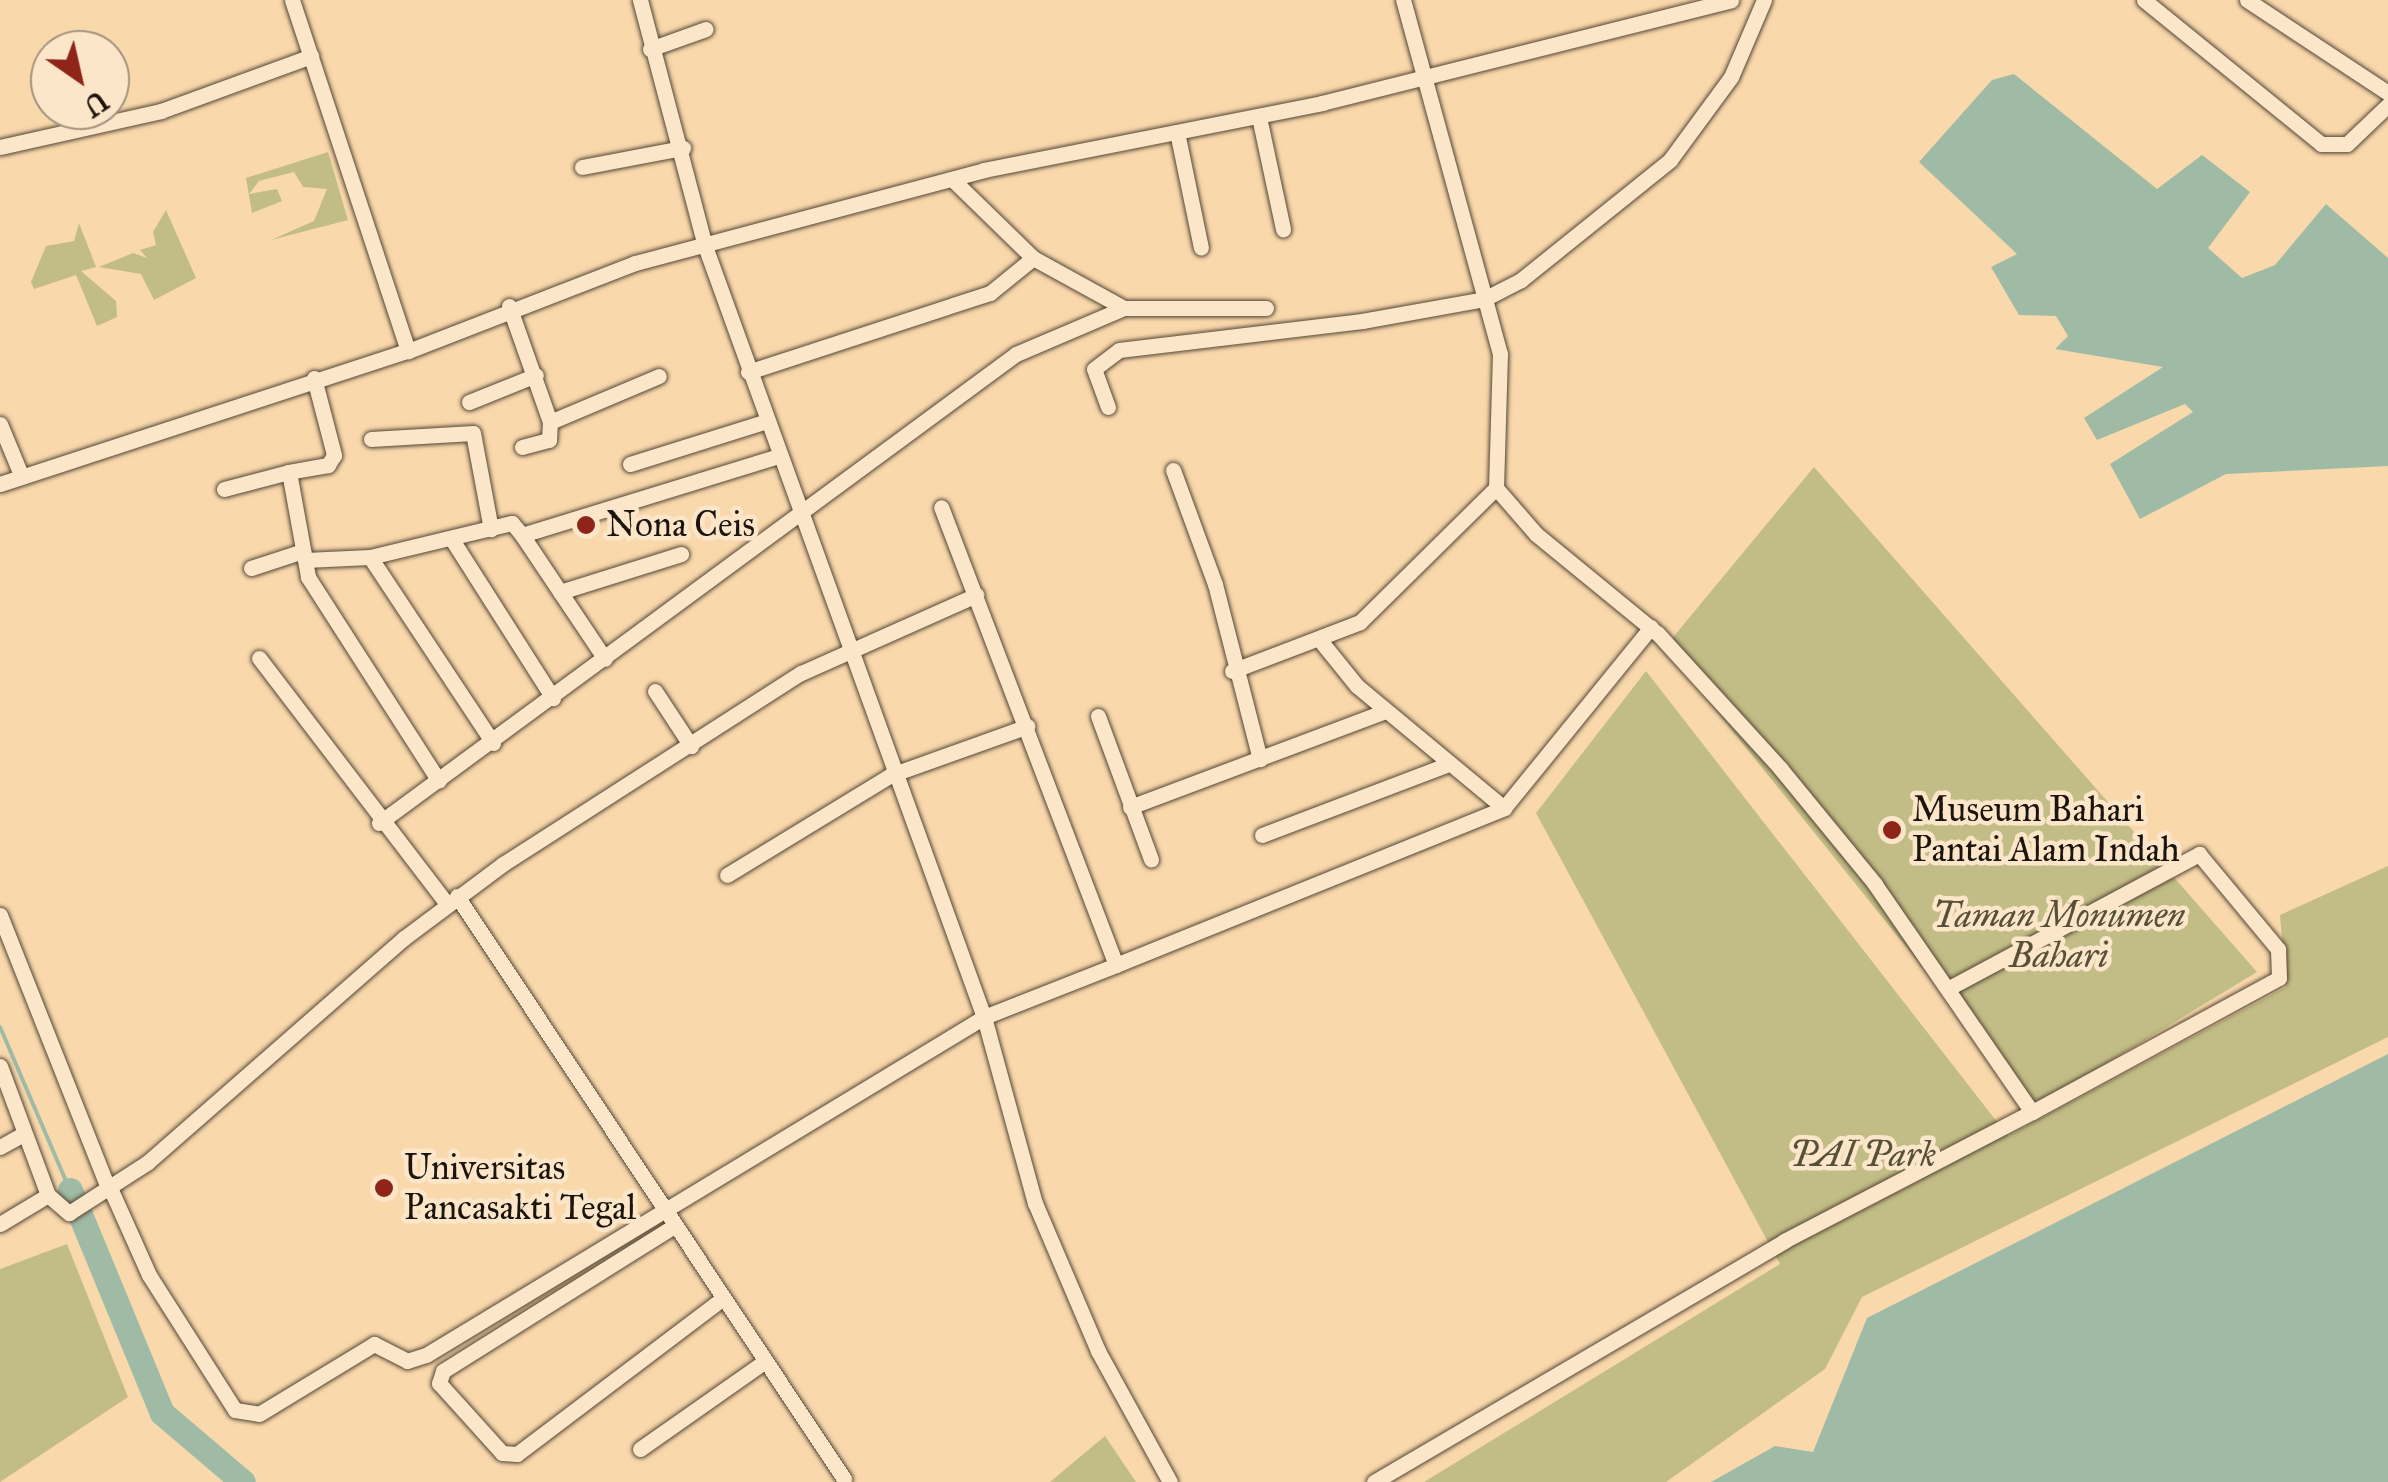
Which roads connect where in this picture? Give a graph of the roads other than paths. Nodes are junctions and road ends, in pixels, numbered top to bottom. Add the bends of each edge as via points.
1 (292, 0) edge
2 (640, 0) edge
3 (1403, 0) edge
4 (1731, 0) edge
5 (1764, 0) edge
6 (2144, 0) edge
7 (2247, 0) edge
8 (706, 30) dead end
9 (650, 49) junction
10 (311, 56) junction
11 (1422, 73) junction
12 (2388, 93) edge
13 (2388, 104) edge
14 (1259, 117) junction
15 (1176, 132) junction
16 (0, 147) edge
17 (683, 148) junction
18 (582, 167) dead end
19 (952, 179) junction
20 (1283, 228) dead end
21 (705, 246) junction
22 (1200, 248) dead end
23 (1033, 258) junction
24 (1484, 299) junction
25 (509, 306) junction
26 (1124, 308) junction
27 (1266, 308) dead end
28 (408, 351) junction
29 (748, 372) junction
30 (536, 375) junction
31 (660, 376) dead end
32 (314, 378) junction
33 (469, 402) dead end
34 (1108, 407) dead end
35 (767, 421) junction
36 (550, 422) junction
37 (0, 424) edge
38 (371, 439) dead end
39 (522, 448) dead end
40 (778, 456) junction
41 (630, 464) dead end
42 (1174, 470) dead end
43 (289, 472) junction
44 (22, 477) junction
45 (0, 484) edge
46 (1496, 488) junction
47 (224, 489) dead end
48 (941, 506) dead end
49 (800, 513) junction
50 (491, 529) junction
51 (522, 535) junction
52 (452, 538) junction
53 (681, 554) dead end
54 (304, 556) junction
55 (370, 557) junction
56 (251, 568) dead end
57 (560, 592) junction
58 (976, 595) junction
59 (1651, 628) junction
60 (854, 643) junction
61 (1323, 644) junction
62 (258, 658) dead end
63 (605, 659) junction
64 (1232, 671) junction
65 (655, 690) dead end
66 (553, 698) junction
67 (1386, 711) junction
68 (1098, 716) dead end
69 (1028, 726) junction
70 (492, 743) junction
71 (691, 746) junction
72 (1260, 759) junction
73 (1446, 765) junction
74 (890, 776) junction
75 (439, 781) junction
76 (1130, 807) junction
77 (1504, 808) junction
78 (378, 824) junction
79 (1262, 835) dead end
80 (1150, 860) dead end
81 (727, 875) dead end
82 (452, 900) junction
83 (0, 915) edge
84 (1116, 965) junction
85 (1949, 988) junction
86 (984, 1017) junction
87 (0, 1069) edge
88 (2032, 1112) junction
89 (23, 1134) junction
90 (0, 1147) edge
91 (110, 1190) junction
92 (48, 1195) junction
93 (662, 1206) junction
94 (0, 1224) edge
95 (674, 1226) junction
96 (719, 1301) junction
97 (764, 1362) junction
98 (640, 1449) dead end
99 (844, 1479) dead end
100 (1170, 1482) edge
101 (1374, 1482) edge

1 - 10 street
2 - 9 street
3 - 11 street
4 - 11 street
5 - 24 street via 1731,77 1670,160 1548,262
6 - 13 street via 2321,144 2347,144
7 - 12 street
8 - 9 street
9 - 17 street
10 - 16 street via 161,111
10 - 28 street
11 - 14 street
11 - 24 street
14 - 15 street
14 - 20 street
15 - 19 street
15 - 22 street
17 - 18 street
17 - 21 street
19 - 21 street
19 - 23 street
21 - 25 street
21 - 29 street
23 - 26 street
23 - 29 street via 990,293
24 - 34 street via 1274,333 1150,341 1094,368
24 - 46 street via 1501,368
25 - 28 street
25 - 30 street
26 - 27 street
26 - 49 street via 1016,354
28 - 32 street
29 - 35 street
30 - 33 street
30 - 36 street
31 - 36 street
32 - 43 street via 334,455 328,465
32 - 44 street
35 - 40 street
35 - 41 street
36 - 39 street via 550,440
37 - 44 street
38 - 50 street via 473,433
40 - 49 street
40 - 51 street
42 - 64 street via 1215,584
43 - 47 street
43 - 54 street
44 - 45 street
46 - 59 street via 1536,534
46 - 61 street via 1367,618
48 - 58 street
49 - 60 street
49 - 63 street
50 - 51 street via 512,523
50 - 52 street
51 - 57 street
52 - 55 street
52 - 66 street
53 - 57 street
54 - 55 street
54 - 56 street
54 - 75 street via 316,601
55 - 70 street
57 - 63 street
58 - 60 street
58 - 69 street
59 - 77 street
59 - 85 street via 1834,832
60 - 71 street
60 - 74 street
61 - 64 street
61 - 67 street
62 - 78 street
63 - 66 street
64 - 72 street
65 - 71 street
66 - 70 street
67 - 72 street
67 - 73 street
68 - 76 street
69 - 74 street
69 - 84 street
70 - 75 street
71 - 82 street
72 - 76 street
73 - 77 street
73 - 79 street
74 - 81 street
74 - 86 street
75 - 78 street
76 - 80 street
77 - 84 street
78 - 82 street
82 - 91 street
82 - 93 street
83 - 91 street
84 - 86 street
85 - 88 street
85 - 88 street via 2199,854 2278,949 2279,978
86 - 93 street
86 - 100 street via 1035,1202 1098,1351
87 - 89 street
88 - 101 street via 1784,1242
89 - 90 street
89 - 92 street
91 - 92 street via 69,1213
91 - 93 street via 150,1275 234,1410 248,1415 374,1344 407,1361 426,1355
92 - 94 street
93 - 95 street
95 - 96 street
95 - 96 street via 443,1371 439,1383 502,1452 517,1454
96 - 97 street
97 - 98 street
97 - 99 street

